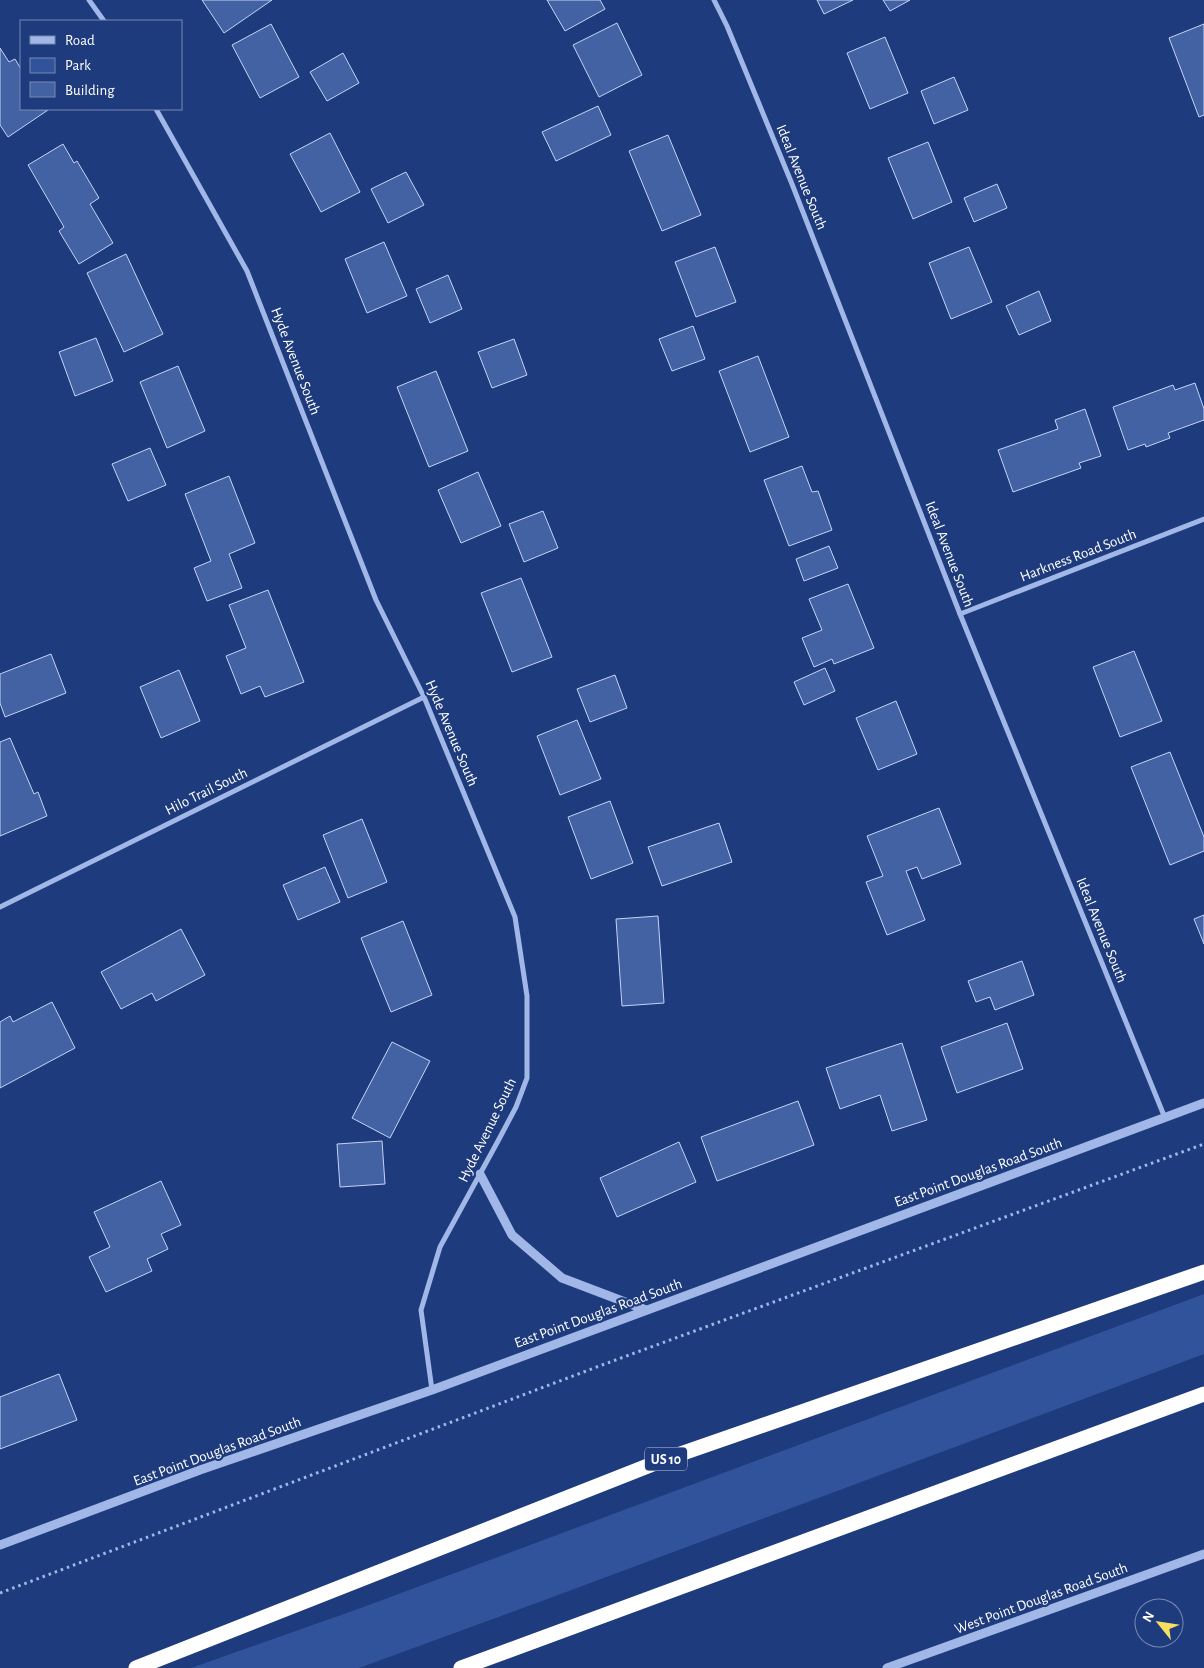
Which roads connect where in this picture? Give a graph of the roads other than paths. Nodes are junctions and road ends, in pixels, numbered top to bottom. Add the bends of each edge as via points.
1 (89, 0) edge
2 (714, 0) edge
3 (103, 20) edge
4 (157, 110) edge
5 (1204, 519) edge
6 (960, 614) junction
7 (424, 697) junction
8 (0, 907) edge
9 (1204, 1103) edge
10 (1165, 1118) junction
11 (480, 1174) junction
12 (1204, 1272) edge
13 (646, 1310) junction
14 (432, 1390) junction
15 (1204, 1394) edge
16 (0, 1545) edge
17 (1204, 1554) edge
18 (136, 1668) edge
19 (461, 1668) edge
20 (888, 1668) edge

1 - 3 street
2 - 6 street, Ideal Avenue South via 792,184
4 - 7 street, Hyde Avenue South via 247,272 376,600
5 - 6 street, Harkness Road South
6 - 10 street, Ideal Avenue South
7 - 8 street, Hilo Trail South
7 - 11 street, Hyde Avenue South via 515,916 527,996 527,1078 516,1107
9 - 10 street, East Point Douglas Road South
10 - 13 street, East Point Douglas Road South
11 - 13 street via 512,1235 562,1278
11 - 14 street, Hyde Avenue South via 440,1247 421,1310
12 - 18 highway, US 10 via 663,1460
13 - 14 street, East Point Douglas Road South
14 - 16 street, East Point Douglas Road South via 200,1470
15 - 19 highway
17 - 20 street, West Point Douglas Road South

